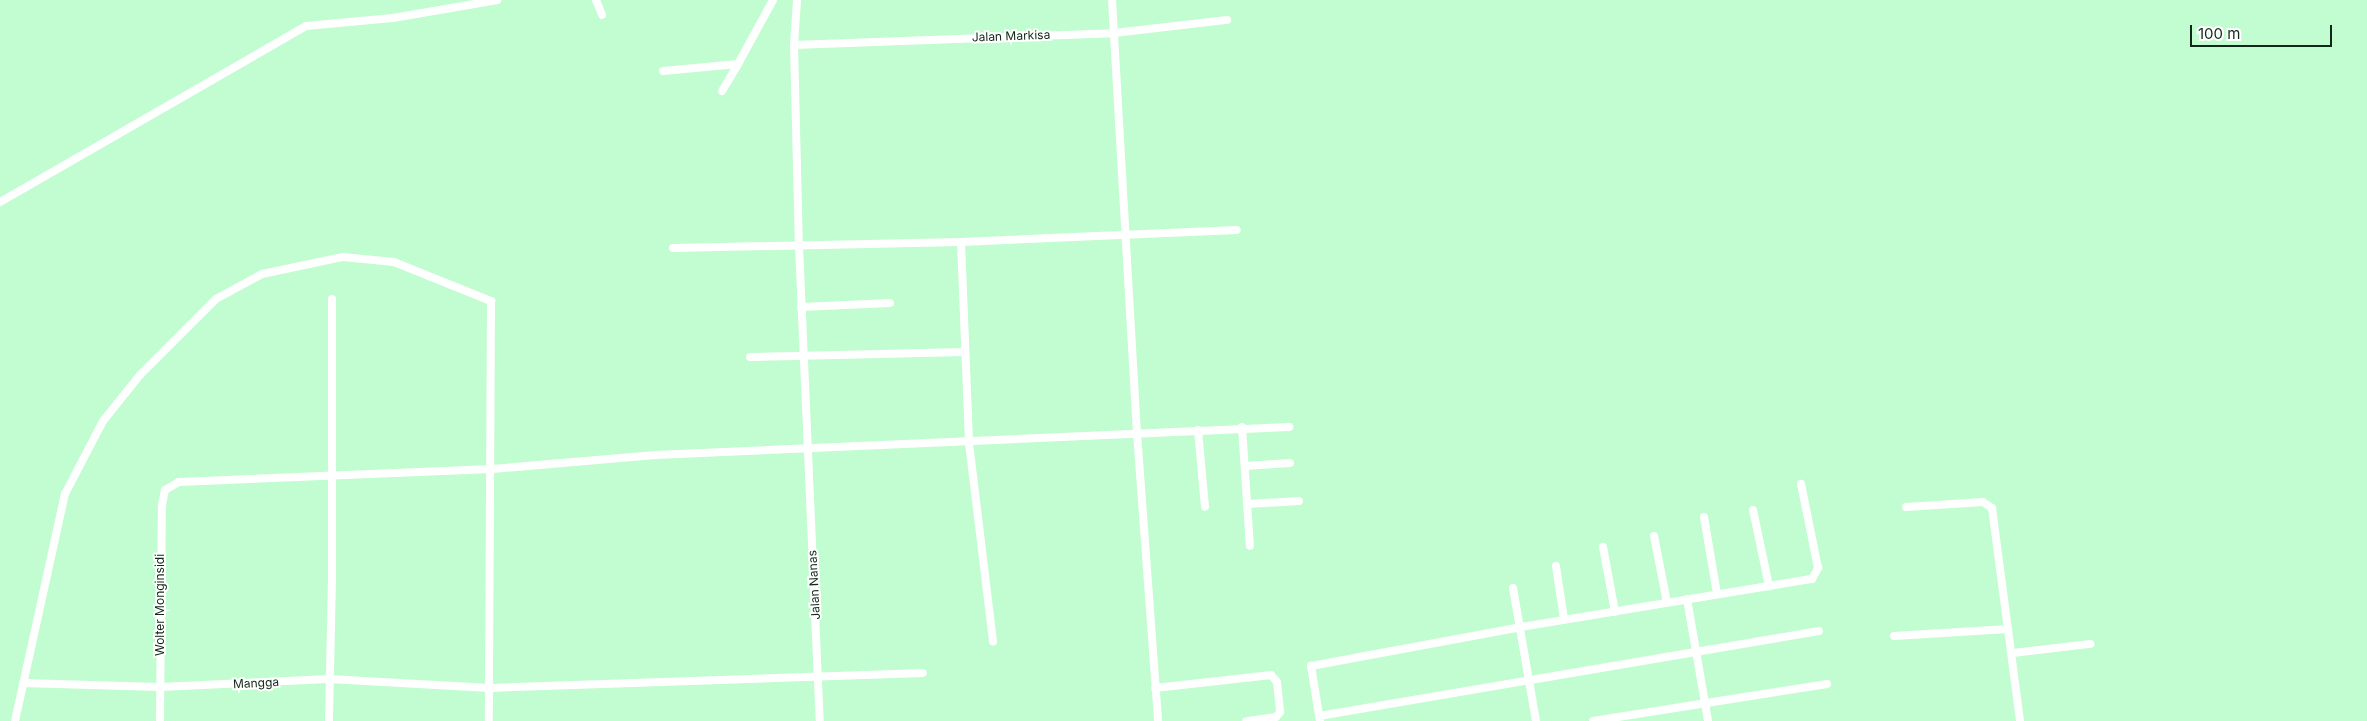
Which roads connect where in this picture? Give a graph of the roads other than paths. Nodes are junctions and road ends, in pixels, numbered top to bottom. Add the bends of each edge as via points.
1 (495, 0) edge
2 (596, 0) edge
3 (773, 0) edge
4 (797, 0) edge
5 (1112, 0) edge
6 (602, 15) dead end
7 (1227, 20) dead end
8 (1114, 32) junction
9 (794, 45) junction
10 (738, 64) junction
11 (663, 71) dead end
12 (722, 91) dead end
13 (0, 202) edge
14 (1237, 230) dead end
15 (1124, 234) junction
16 (961, 242) junction
17 (799, 246) junction
18 (673, 248) dead end
19 (332, 299) dead end
20 (890, 303) dead end
21 (801, 307) junction
22 (965, 352) junction
23 (803, 353) junction
24 (750, 357) dead end
25 (1289, 427) dead end
26 (1242, 428) junction
27 (1198, 430) junction
28 (1137, 433) junction
29 (969, 443) junction
30 (807, 449) junction
31 (1290, 463) dead end
32 (1245, 466) junction
33 (492, 469) junction
34 (331, 474) junction
35 (1800, 484) dead end
36 (1299, 501) dead end
37 (1247, 504) junction
38 (1205, 507) dead end
39 (1906, 507) dead end
40 (1752, 510) dead end
41 (1704, 517) dead end
42 (1654, 536) dead end
43 (1250, 546) dead end
44 (1604, 547) dead end
45 (1556, 566) dead end
46 (1769, 586) junction
47 (1513, 588) dead end
48 (1717, 594) junction
49 (1687, 599) junction
50 (1667, 602) junction
51 (1615, 612) junction
52 (1564, 619) junction
53 (1521, 627) junction
54 (2008, 629) junction
55 (1819, 631) dead end
56 (1894, 636) dead end
57 (993, 642) dead end
58 (2090, 644) dead end
59 (1697, 650) junction
60 (2013, 653) junction
61 (923, 673) dead end
62 (818, 677) junction
63 (329, 679) junction
64 (1529, 680) junction
65 (23, 683) junction
66 (1827, 684) dead end
67 (160, 688) junction
68 (490, 688) junction
69 (1155, 688) junction
70 (1706, 703) junction
71 (1320, 718) edge
72 (15, 721) edge
73 (160, 721) edge
74 (328, 721) edge
75 (489, 721) edge
76 (820, 721) edge
77 (1158, 721) edge
78 (1246, 721) edge
79 (1536, 721) edge
80 (1593, 721) edge
81 (1708, 721) edge
82 (2020, 721) edge

1 - 13 street via 393,18 306,26
2 - 6 street
3 - 10 street
4 - 9 street, Jalan Nanas
5 - 8 street
7 - 8 street, Jalan Markisa
8 - 9 street, Jalan Markisa
8 - 15 street
9 - 17 street, Jalan Nanas
10 - 11 street
10 - 12 street
14 - 15 street
15 - 16 street
15 - 28 street
16 - 17 street
16 - 22 street
17 - 18 street
17 - 21 street, Jalan Nanas
19 - 34 street
20 - 21 street
21 - 23 street, Jalan Nanas
22 - 23 street
22 - 29 street
23 - 24 street
23 - 30 street, Jalan Nanas
25 - 26 street
26 - 27 street
26 - 32 street
27 - 28 street
27 - 38 street
28 - 29 street
28 - 69 street
29 - 30 street
29 - 57 street
30 - 33 street via 655,455
30 - 62 street, Jalan Nanas
31 - 32 street
32 - 37 street
33 - 34 street
33 - 65 street via 491,302 394,262 342,258 262,274 216,300 173,341 140,375 84,453 65,494
33 - 68 street
34 - 63 street
34 - 67 street, Wolter Monginsidi via 179,482 166,490 161,529
35 - 46 street via 1817,575 1812,579
36 - 37 street
37 - 43 street
39 - 54 street via 1989,504
40 - 46 street
41 - 48 street
42 - 50 street
44 - 51 street
45 - 52 street
46 - 48 street
47 - 53 street
48 - 49 street
49 - 50 street
49 - 59 street
50 - 51 street
51 - 52 street
52 - 53 street
53 - 64 street
53 - 71 street via 1311,666
54 - 56 street
54 - 60 street
55 - 59 street
58 - 60 street
59 - 64 street
59 - 70 street
60 - 82 street
61 - 62 street, Mangga
62 - 68 street, Mangga
62 - 76 street, Jalan Nanas
63 - 67 street, Mangga
63 - 68 street, Mangga
63 - 74 street
64 - 71 street
64 - 79 street
65 - 67 street, Mangga
65 - 72 street
66 - 70 street
67 - 73 street, Wolter Monginsidi
68 - 75 street
69 - 77 street
69 - 78 street via 1271,675 1277,682 1280,712 1276,717
70 - 80 street
70 - 81 street

